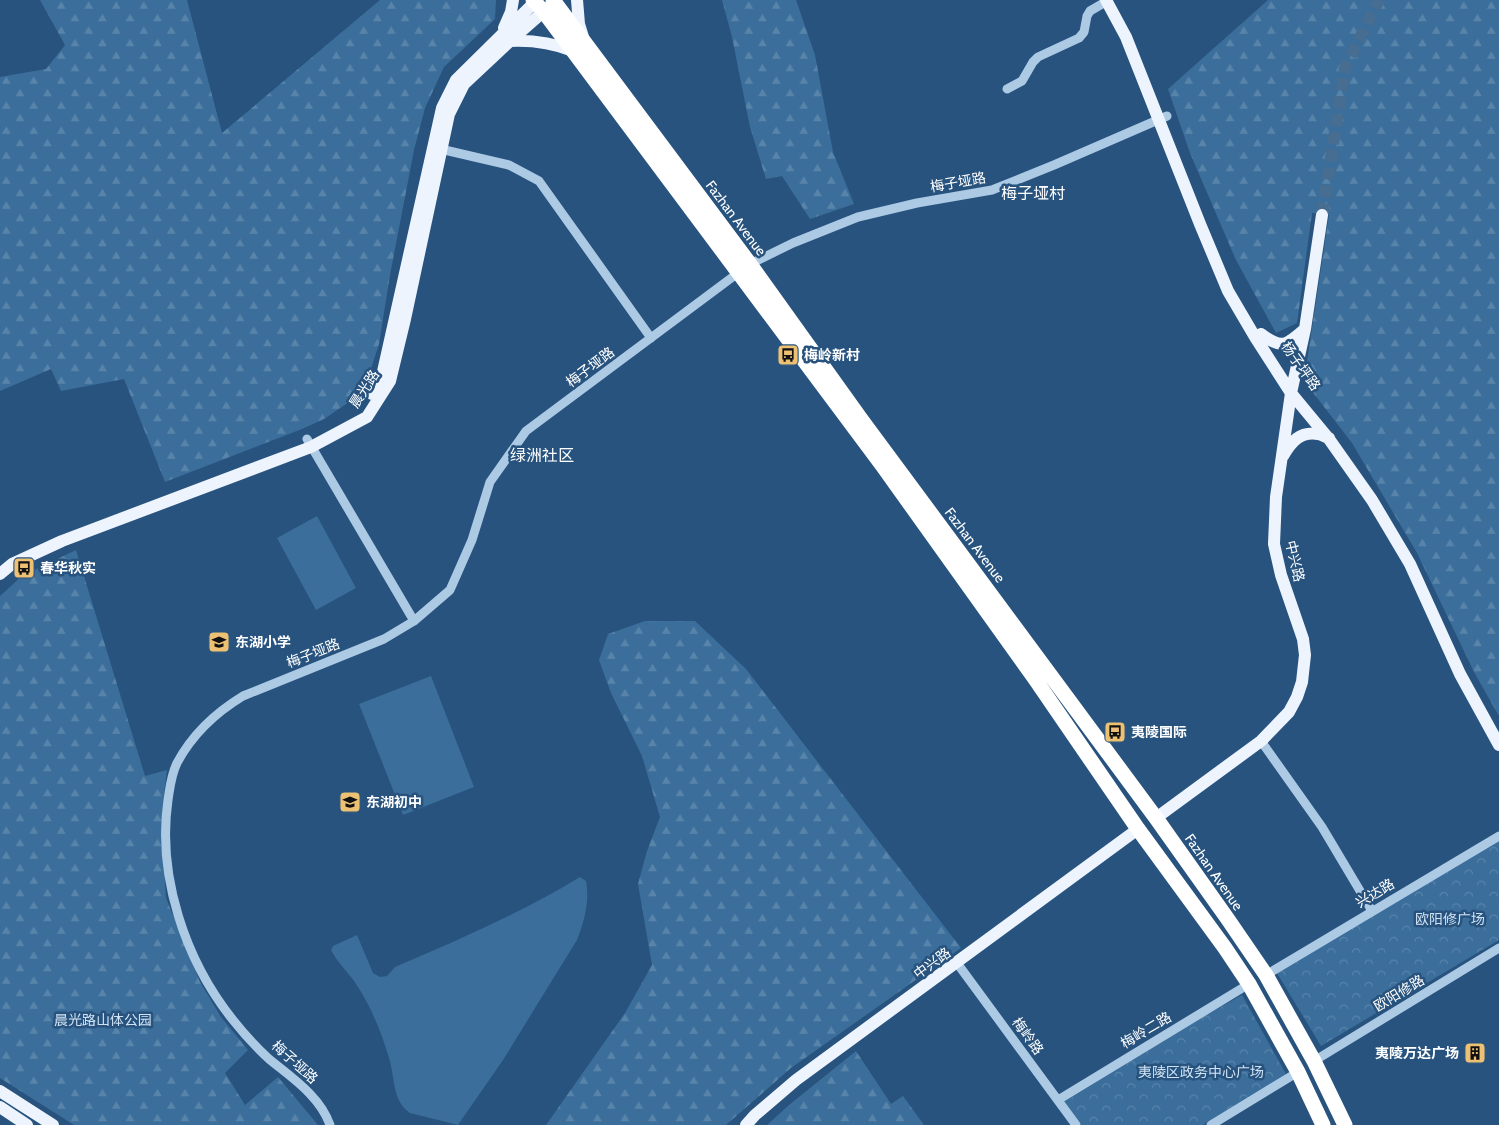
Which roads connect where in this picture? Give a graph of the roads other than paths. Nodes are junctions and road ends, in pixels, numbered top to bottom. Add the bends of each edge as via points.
1 (513, 0) edge
2 (577, 0) edge
3 (1110, 0) edge
4 (545, 2) edge
5 (505, 39) junction
6 (578, 45) junction
7 (1007, 89) dead end
8 (1163, 117) junction
9 (437, 148) junction
10 (1322, 215) tunnel mouth
11 (744, 268) junction
12 (1305, 328) junction
13 (1261, 334) junction
14 (651, 338) junction
15 (1292, 387) junction
16 (1331, 436) junction
17 (309, 443) junction
18 (1281, 459) junction
19 (0, 566) edge
20 (0, 574) edge
21 (414, 621) junction
22 (1499, 730) edge
23 (1261, 741) junction
24 (1499, 745) edge
25 (1156, 818) junction
26 (1138, 829) junction
27 (1499, 836) edge
28 (1372, 911) junction
29 (1499, 948) edge
30 (957, 963) junction
31 (1266, 975) junction
32 (1248, 984) junction
33 (1314, 1061) junction
34 (1298, 1072) junction
35 (0, 1091) edge
36 (1058, 1100) junction
37 (0, 1107) edge
38 (27, 1125) edge
39 (53, 1125) edge
40 (330, 1125) edge
41 (746, 1125) edge
42 (1076, 1125) edge
43 (1211, 1125) edge
44 (1323, 1125) edge
45 (1345, 1125) edge

1 - 5 main road
2 - 6 main road
3 - 7 street via 1090,11 1079,38 1038,57 1022,81
3 - 8 main road, 杨子坪路 via 1134,34
4 - 5 main road, 晨光路
4 - 6 highway, Fazhan Avenue
5 - 6 main road
5 - 9 main road, 晨光路 via 464,84
6 - 11 highway, Fazhan Avenue
8 - 11 street, 梅子垭路 via 992,190 858,217 793,243
8 - 13 main road, 杨子坪路 via 1234,285
8 - 15 main road via 1200,224 1228,290
9 - 14 street via 510,165 539,181
9 - 17 main road, 晨光路 via 406,319 390,381 367,417
10 - 12 main road, 中兴路
11 - 14 street, 梅子垭路
11 - 25 highway, Fazhan Avenue via 855,411
11 - 26 highway, Fazhan Avenue
12 - 13 main road via 1279,345
12 - 15 main road, 中兴路
13 - 15 main road, 杨子坪路
14 - 21 street, 梅子垭路 via 526,432 490,482 472,540 450,590
15 - 16 main road, 杨子坪路
15 - 18 main road, 中兴路
16 - 18 main road via 1301,436 1288,446
16 - 22 main road, 杨子坪路 via 1378,498 1414,556 1466,671
16 - 24 main road, 杨子坪路 via 1410,564 1460,674
17 - 19 main road, 晨光路 via 60,535 10,558
17 - 20 main road, 晨光路 via 62,541 12,564
17 - 21 street
18 - 23 main road, 中兴路 via 1274,544 1303,639 1304,670 1289,712
21 - 40 street, 梅子垭路 via 384,639 243,696 209,720 196,735 172,778 166,815 168,867 179,919 196,962 232,1019 261,1051 315,1100 324,1110
23 - 25 main road, 中兴路
23 - 28 street via 1322,827
25 - 31 highway, Fazhan Avenue
26 - 30 main road, 中兴路
26 - 32 highway, Fazhan Avenue
27 - 28 street, 兴达路
28 - 31 street, 兴达路
29 - 33 street, 欧阳修路
30 - 36 street, 梅岭路
30 - 41 main road, 中兴路 via 796,1080
31 - 33 highway, Fazhan Avenue
32 - 34 highway, Fazhan Avenue
32 - 36 street, 梅岭二路
33 - 45 highway, Fazhan Avenue
34 - 43 street
34 - 44 highway, Fazhan Avenue
35 - 39 main road
36 - 42 street, 梅岭路
37 - 38 main road

